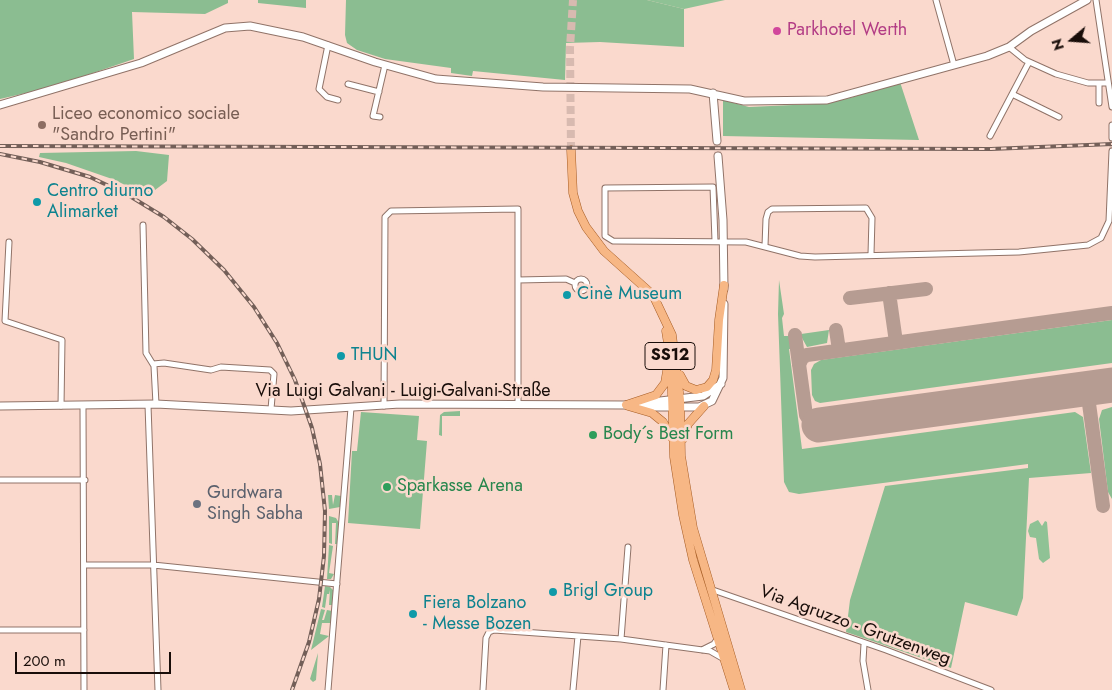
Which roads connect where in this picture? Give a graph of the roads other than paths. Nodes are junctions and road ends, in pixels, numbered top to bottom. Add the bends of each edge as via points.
1 (936, 0) edge
2 (1087, 0) edge
3 (1096, 0) edge
4 (328, 46) junction
5 (1009, 47) junction
6 (1029, 62) junction
7 (385, 65) junction
8 (954, 65) junction
9 (1107, 83) junction
10 (348, 84) dead end
11 (1099, 84) junction
12 (379, 92) junction
13 (713, 93) junction
14 (1012, 94) junction
15 (338, 100) dead end
16 (1099, 103) dead end
17 (0, 105) edge
18 (1112, 107) edge
19 (380, 117) dead end
20 (1059, 117) dead end
21 (1112, 125) edge
22 (990, 136) dead end
23 (1112, 138) edge
24 (717, 141) tunnel mouth
25 (571, 150) tunnel mouth
26 (1112, 151) edge
27 (718, 156) tunnel mouth
28 (143, 225) dead end
29 (715, 241) junction
30 (724, 241) junction
31 (9, 242) dead end
32 (765, 246) junction
33 (871, 254) junction
34 (518, 280) junction
35 (575, 283) dead end
36 (724, 285) junction
37 (643, 286) junction
38 (659, 312) junction
39 (676, 351) junction
40 (153, 364) junction
41 (721, 384) junction
42 (156, 404) junction
43 (680, 404) junction
44 (148, 405) junction
45 (518, 405) junction
46 (626, 405) junction
47 (671, 405) junction
48 (0, 406) edge
49 (61, 406) junction
50 (83, 406) junction
51 (384, 406) junction
52 (704, 406) junction
53 (350, 408) junction
54 (271, 410) junction
55 (673, 447) junction
56 (681, 453) junction
57 (0, 480) edge
58 (85, 480) junction
59 (628, 547) dead end
60 (84, 565) junction
61 (153, 565) junction
62 (337, 584) junction
63 (710, 589) junction
64 (0, 630) edge
65 (84, 630) junction
66 (578, 636) junction
67 (718, 638) junction
68 (621, 639) junction
69 (864, 644) junction
70 (666, 645) junction
71 (702, 650) junction
72 (725, 660) junction
73 (84, 690) edge
74 (158, 690) edge
75 (328, 690) edge
76 (483, 690) edge
77 (573, 690) edge
78 (662, 690) edge
79 (734, 690) edge
80 (741, 690) edge
81 (868, 690) edge
82 (991, 690) edge

1 - 8 street
2 - 5 street
3 - 9 street
4 - 7 street
4 - 15 street via 319,89 327,97
4 - 17 street via 262,28 225,28 141,63
5 - 6 street
5 - 8 street
6 - 11 street via 1056,74
6 - 14 street
7 - 12 street
7 - 13 street via 436,79 482,83 596,89 680,88
8 - 13 street via 826,100 744,101
9 - 11 street
9 - 18 street
10 - 12 street
11 - 16 street
12 - 19 street via 373,116
13 - 24 street
14 - 20 street
14 - 22 street
21 - 23 street
25 - 37 main road, SS12 via 573,193 586,228 604,251
26 - 33 street via 1109,226 1094,243 990,254
27 - 30 street
28 - 40 street via 146,353
29 - 29 street via 713,187 605,188 605,236 612,241
29 - 30 street
30 - 32 street
30 - 36 street
31 - 49 street via 5,321 62,340
32 - 33 street via 800,256
32 - 33 street via 766,219 772,209 866,208 872,218
34 - 35 street via 566,279
34 - 45 street
34 - 51 street via 518,209 391,211 385,217
36 - 39 main road via 716,370 710,385 696,390 685,384
36 - 41 street
37 - 38 main road, SS12
37 - 39 main road, SS12 via 656,299
38 - 46 main road via 667,355 666,381 654,396
38 - 47 main road, SS12 via 669,346
39 - 43 main road
40 - 42 street
40 - 54 street via 211,370 270,370 274,374
41 - 43 street via 709,394
41 - 52 street via 712,401
42 - 44 street, Via Luigi Galvani - Luigi-Galvani-Straße
42 - 54 street, Via Luigi Galvani - Luigi-Galvani-Straße
43 - 47 street, Via Luigi Galvani - Luigi-Galvani-Straße
43 - 52 street
43 - 56 main road
44 - 50 street, Via Luigi Galvani - Luigi-Galvani-Straße
44 - 61 street
45 - 46 street, Via Luigi Galvani - Luigi-Galvani-Straße
45 - 51 street, Via Luigi Galvani - Luigi-Galvani-Straße
46 - 47 street, Via Luigi Galvani - Luigi-Galvani-Straße
46 - 55 main road via 652,413 662,422
47 - 55 main road
48 - 49 street, Via Luigi Galvani - Luigi-Galvani-Straße
49 - 50 street, Via Luigi Galvani - Luigi-Galvani-Straße
50 - 58 street
51 - 53 street, Via Luigi Galvani - Luigi-Galvani-Straße
52 - 56 main road via 688,424
53 - 54 street, Via Luigi Galvani - Luigi-Galvani-Straße
53 - 62 street
55 - 67 main road via 687,537
56 - 63 main road via 693,528
57 - 58 street
58 - 60 street
59 - 68 street
60 - 61 street
60 - 65 street
61 - 62 street
61 - 74 street
62 - 75 street
63 - 69 street, Via Agruzzo - Grutzenweg
63 - 80 main road
64 - 65 street
65 - 73 street
66 - 68 street
66 - 76 street via 489,632
66 - 77 street
67 - 71 street
67 - 72 main road
68 - 70 street
69 - 81 street
69 - 82 street, Via Agruzzo - Grutzenweg
70 - 71 street
70 - 78 street
71 - 72 street via 716,653
72 - 79 main road

